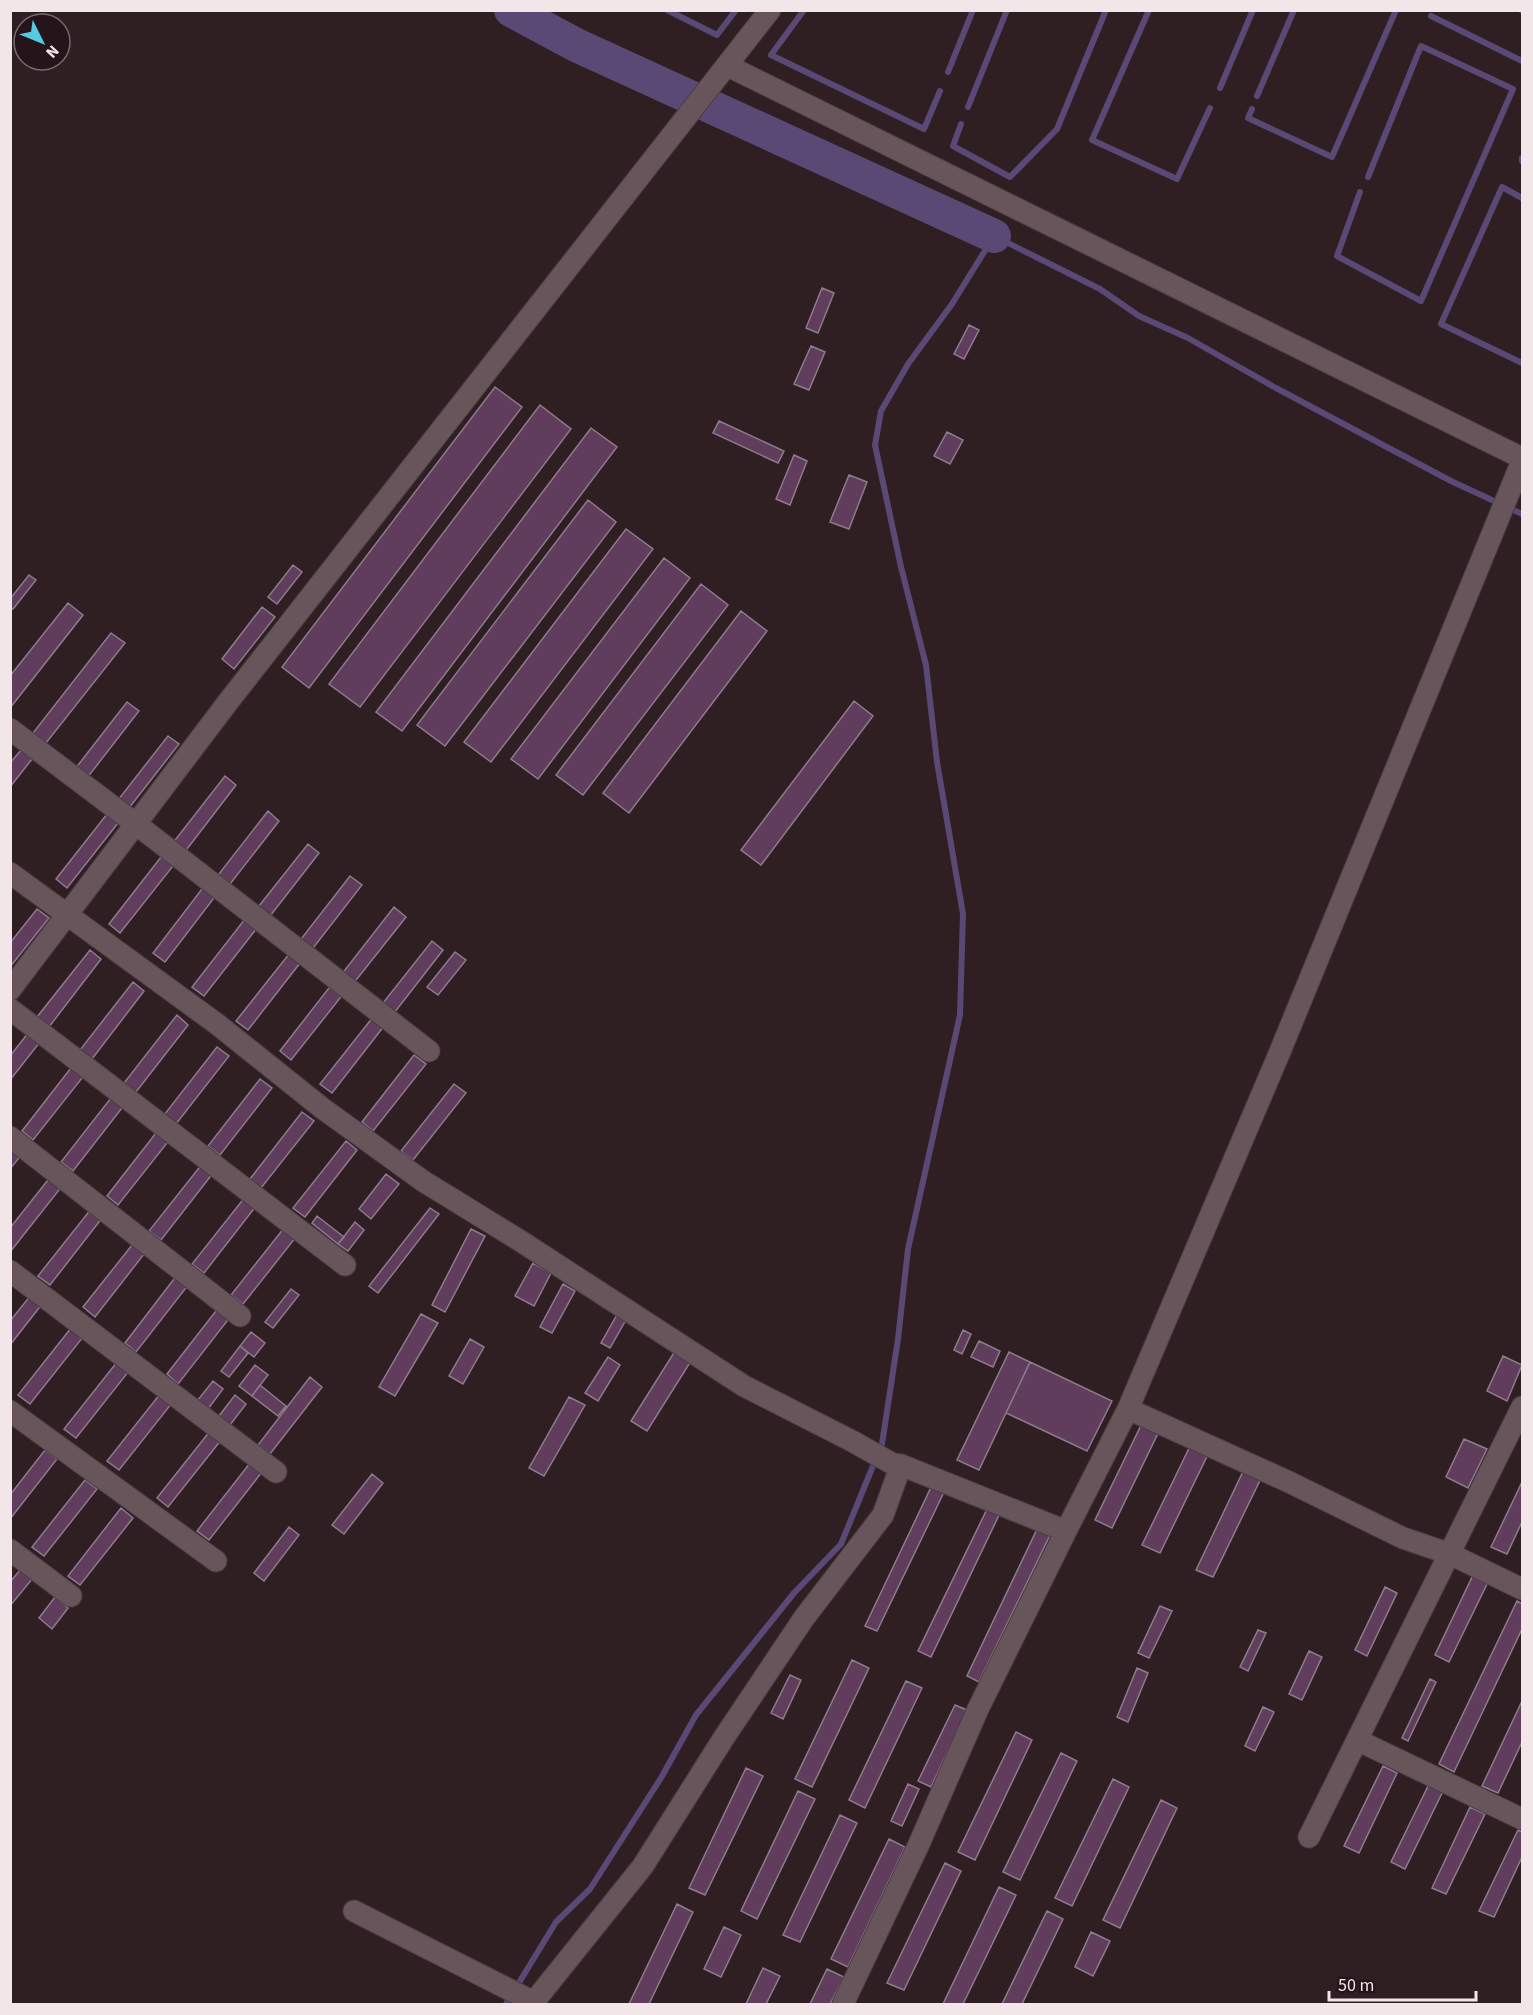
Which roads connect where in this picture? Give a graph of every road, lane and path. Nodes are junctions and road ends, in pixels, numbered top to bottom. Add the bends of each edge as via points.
1 (770, 10) edge
2 (728, 66) junction
3 (1522, 460) edge
4 (10, 729) edge
5 (136, 824) junction
6 (10, 873) edge
7 (67, 915) junction
8 (10, 990) edge
9 (10, 1009) edge
10 (429, 1051) dead end
11 (10, 1137) edge
12 (345, 1265) dead end
13 (10, 1271) edge
14 (240, 1316) dead end
15 (1522, 1407) edge
16 (1128, 1409) junction
17 (10, 1411) edge
18 (897, 1465) junction
19 (276, 1472) dead end
20 (1066, 1531) junction
21 (10, 1550) edge
22 (1450, 1554) junction
23 (216, 1561) dead end
24 (1522, 1589) edge
25 (71, 1596) dead end
26 (1357, 1740) junction
27 (1522, 1819) edge
28 (1309, 1837) dead end
29 (354, 1911) dead end
30 (532, 2002) edge
31 (843, 2004) edge

1 - 2 street
2 - 3 street
2 - 5 street
3 - 16 street
4 - 5 street
5 - 7 street
5 - 10 street
6 - 7 street
7 - 8 street
7 - 18 street via 423,1181 744,1386
9 - 12 street
11 - 14 street
13 - 19 street
15 - 22 street
16 - 20 street
16 - 22 street via 1403,1538
17 - 23 street
18 - 20 street
18 - 30 street via 883,1515 804,1618 644,1866
20 - 31 street via 978,1708
21 - 25 street
22 - 24 street
22 - 26 street
26 - 27 street
26 - 28 street
29 - 30 street

